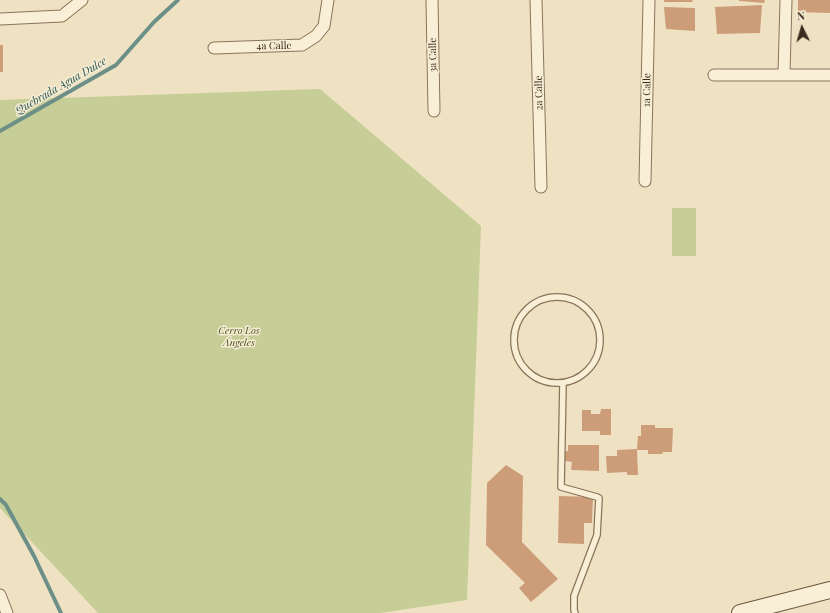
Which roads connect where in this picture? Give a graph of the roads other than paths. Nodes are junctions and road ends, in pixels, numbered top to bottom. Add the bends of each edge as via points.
1 (82, 0) edge
2 (328, 0) edge
3 (432, 0) edge
4 (536, 0) edge
5 (649, 0) edge
6 (786, 0) edge
7 (0, 19) edge
8 (214, 48) dead end
9 (784, 74) junction
10 (714, 75) dead end
11 (830, 75) edge
12 (434, 111) dead end
13 (645, 180) dead end
14 (541, 187) dead end
15 (563, 383) junction
16 (830, 590) edge
17 (0, 595) edge
18 (6, 613) edge
19 (575, 613) edge
20 (740, 613) edge

1 - 7 street via 62,16
2 - 8 street, 4a Calle via 324,26 316,36 302,46
3 - 12 street, 3a Calle
4 - 14 street, 2a Calle
5 - 13 street, 1a Calle
6 - 9 street
9 - 10 street
9 - 11 street
15 - 15 lane via 576,379 587,371 600,348 600,334 596,321 588,310 576,302 550,298 536,303 524,312 516,325 516,354 523,367 534,377 548,382
15 - 19 lane via 561,487 599,498 597,535 574,596
16 - 20 street
17 - 18 street

